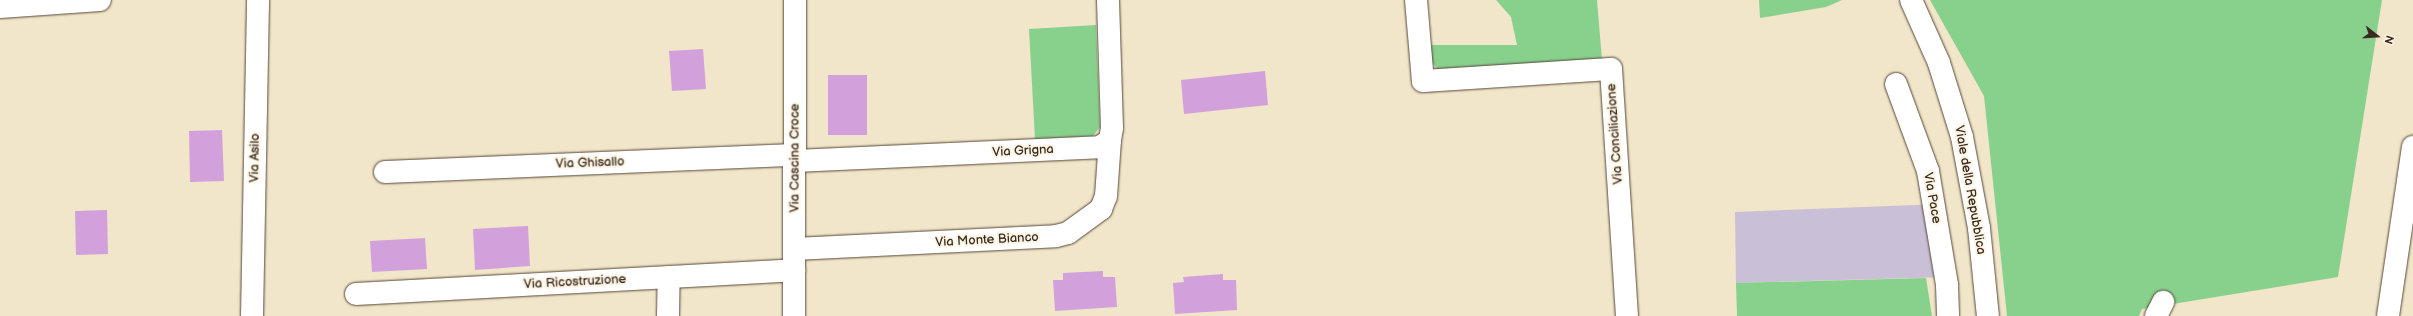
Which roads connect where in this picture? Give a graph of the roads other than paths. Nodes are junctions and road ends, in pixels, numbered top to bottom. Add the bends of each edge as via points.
1 (100, 0) edge
2 (258, 0) edge
3 (795, 0) edge
4 (1108, 0) edge
5 (1416, 0) edge
6 (1911, 0) edge
7 (0, 7) edge
8 (1896, 84) dead end
9 (1110, 140) junction
10 (2413, 147) edge
11 (795, 158) junction
12 (385, 172) dead end
13 (794, 260) junction
14 (669, 277) junction
15 (356, 294) dead end
16 (252, 316) edge
17 (668, 316) edge
18 (794, 316) edge
19 (1627, 316) edge
20 (1948, 316) edge
21 (1988, 316) edge
22 (2388, 316) edge

1 - 7 main road
2 - 16 main road, Via Asilo
3 - 11 main road, Via Cascina Croce
4 - 9 main road via 1112,128
5 - 19 main road, Via Conciliazione via 1423,80 1611,69
6 - 21 main road, Viale della Repubblica via 1939,63 1962,137 1979,228
8 - 20 main road, Via Pace via 1928,171 1947,285
9 - 11 main road, Via Grigna via 1100,147
9 - 13 main road, Via Monte Bianco via 1106,196 1101,209 1068,233
10 - 22 main road
11 - 12 main road, Via Ghisallo
11 - 13 main road, Via Cascina Croce
13 - 14 main road, Via Ricostruzione
13 - 18 main road, Via Cascina Croce
14 - 15 main road, Via Ricostruzione
14 - 17 main road

